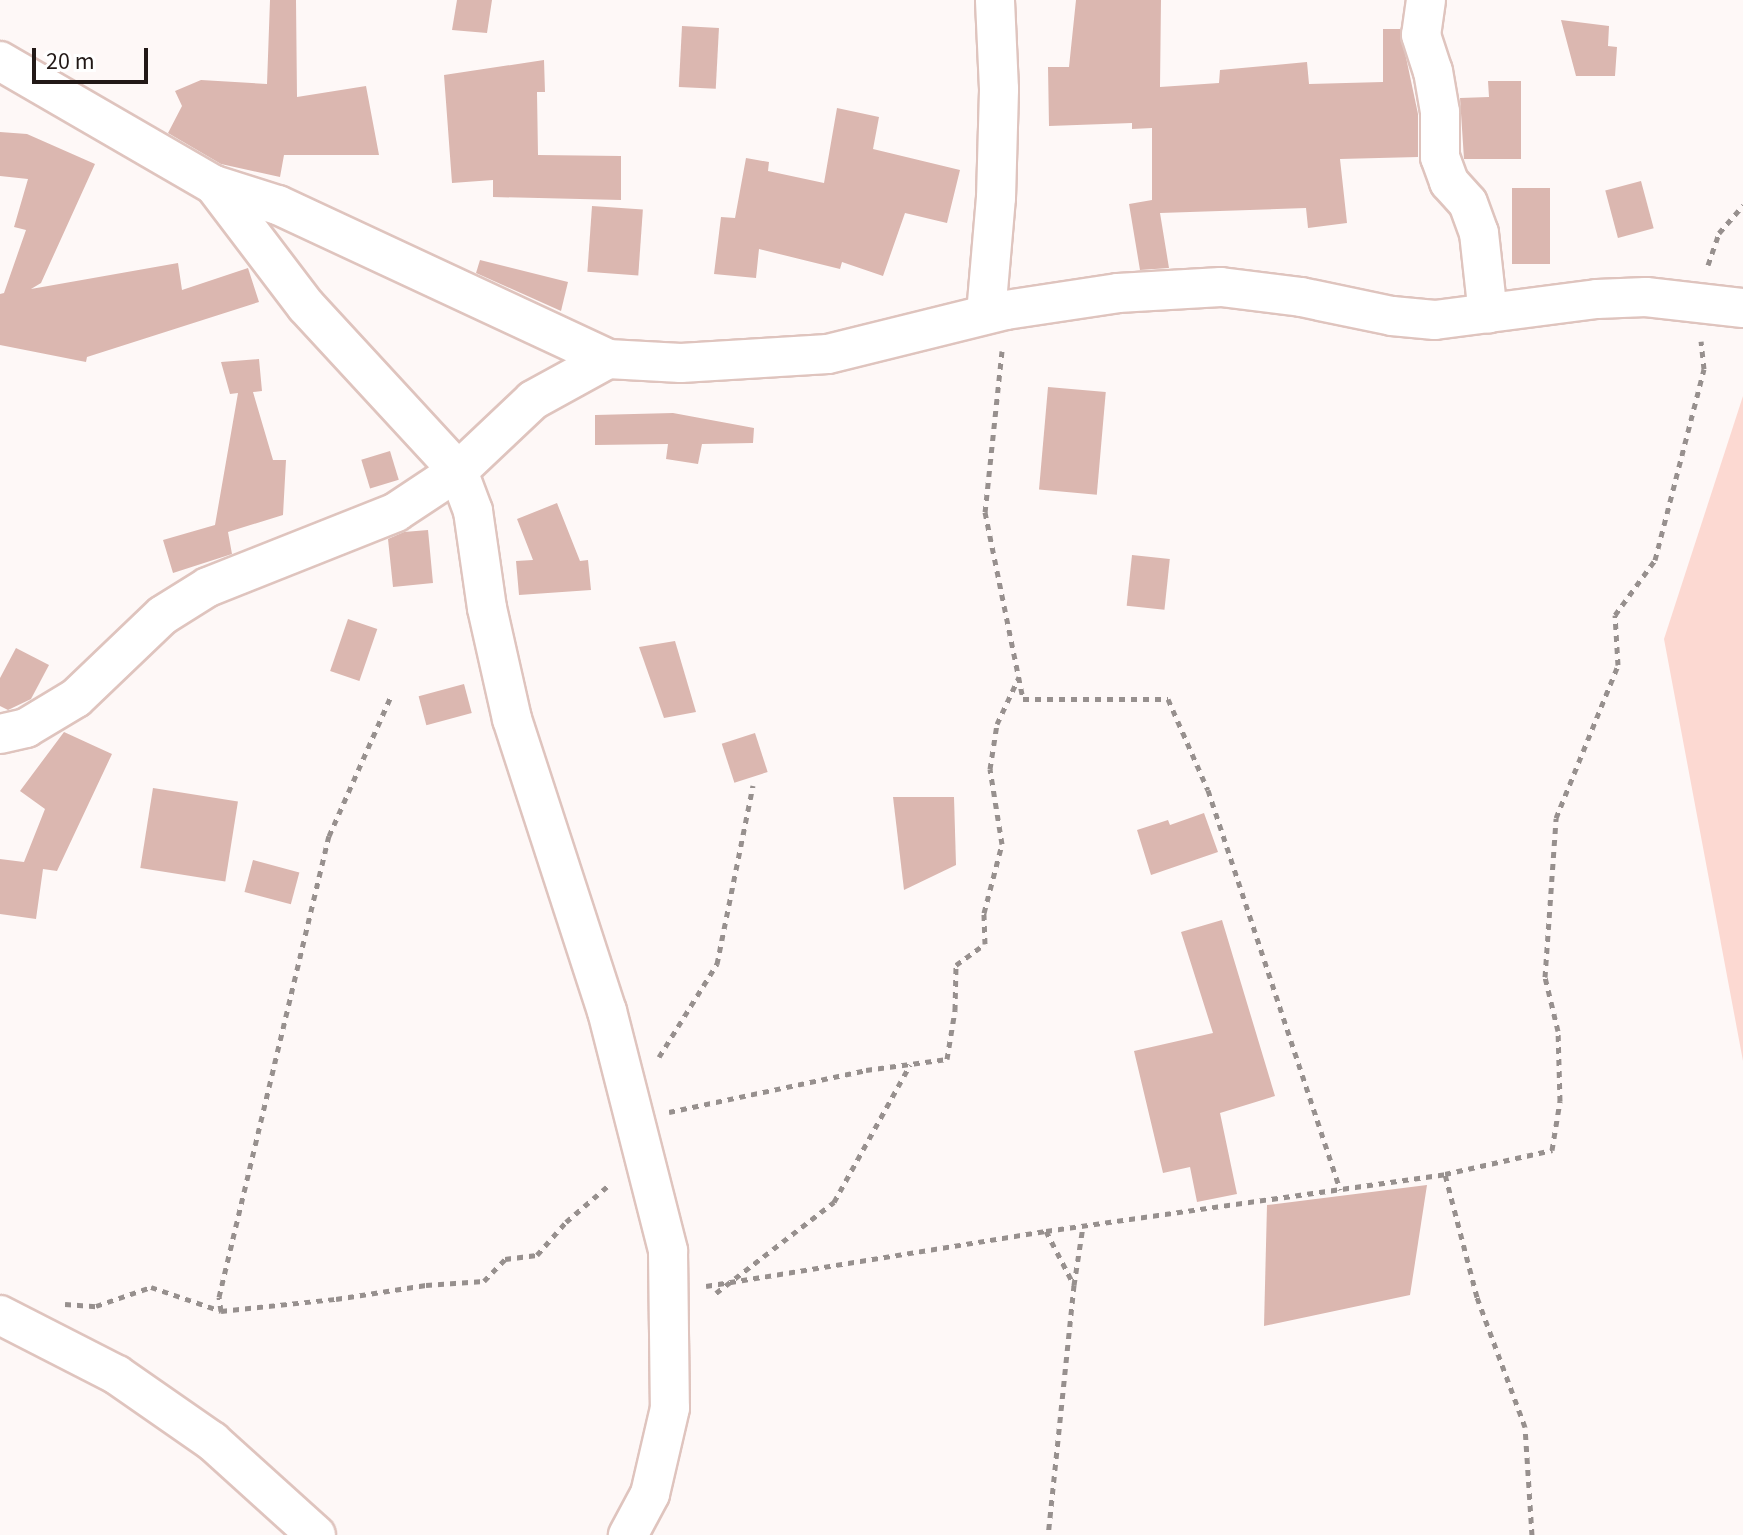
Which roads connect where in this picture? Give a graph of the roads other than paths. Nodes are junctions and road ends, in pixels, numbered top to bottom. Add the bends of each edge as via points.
1 (995, 0) edge
2 (1426, 0) edge
3 (0, 61) edge
4 (214, 185) junction
5 (1743, 308) edge
6 (996, 312) junction
7 (1488, 314) junction
8 (608, 359) junction
9 (458, 471) junction
10 (0, 734) edge
11 (0, 1315) edge
12 (314, 1534) edge
13 (628, 1535) edge

1 - 6 street
2 - 7 street via 1421,35 1440,112 1440,157 1479,233
3 - 4 street
4 - 8 street via 278,205
4 - 9 street via 306,306
5 - 7 street via 1696,301 1597,299
6 - 7 street via 1118,293 1221,287 1392,316 1435,320
6 - 8 street via 828,354 681,363
8 - 9 street via 533,400
9 - 10 street via 396,512 208,587 163,615 76,698 26,728
9 - 13 street via 473,511 487,608 512,719 607,1011 668,1251 670,1408 650,1494
11 - 12 street via 117,1375 212,1441

